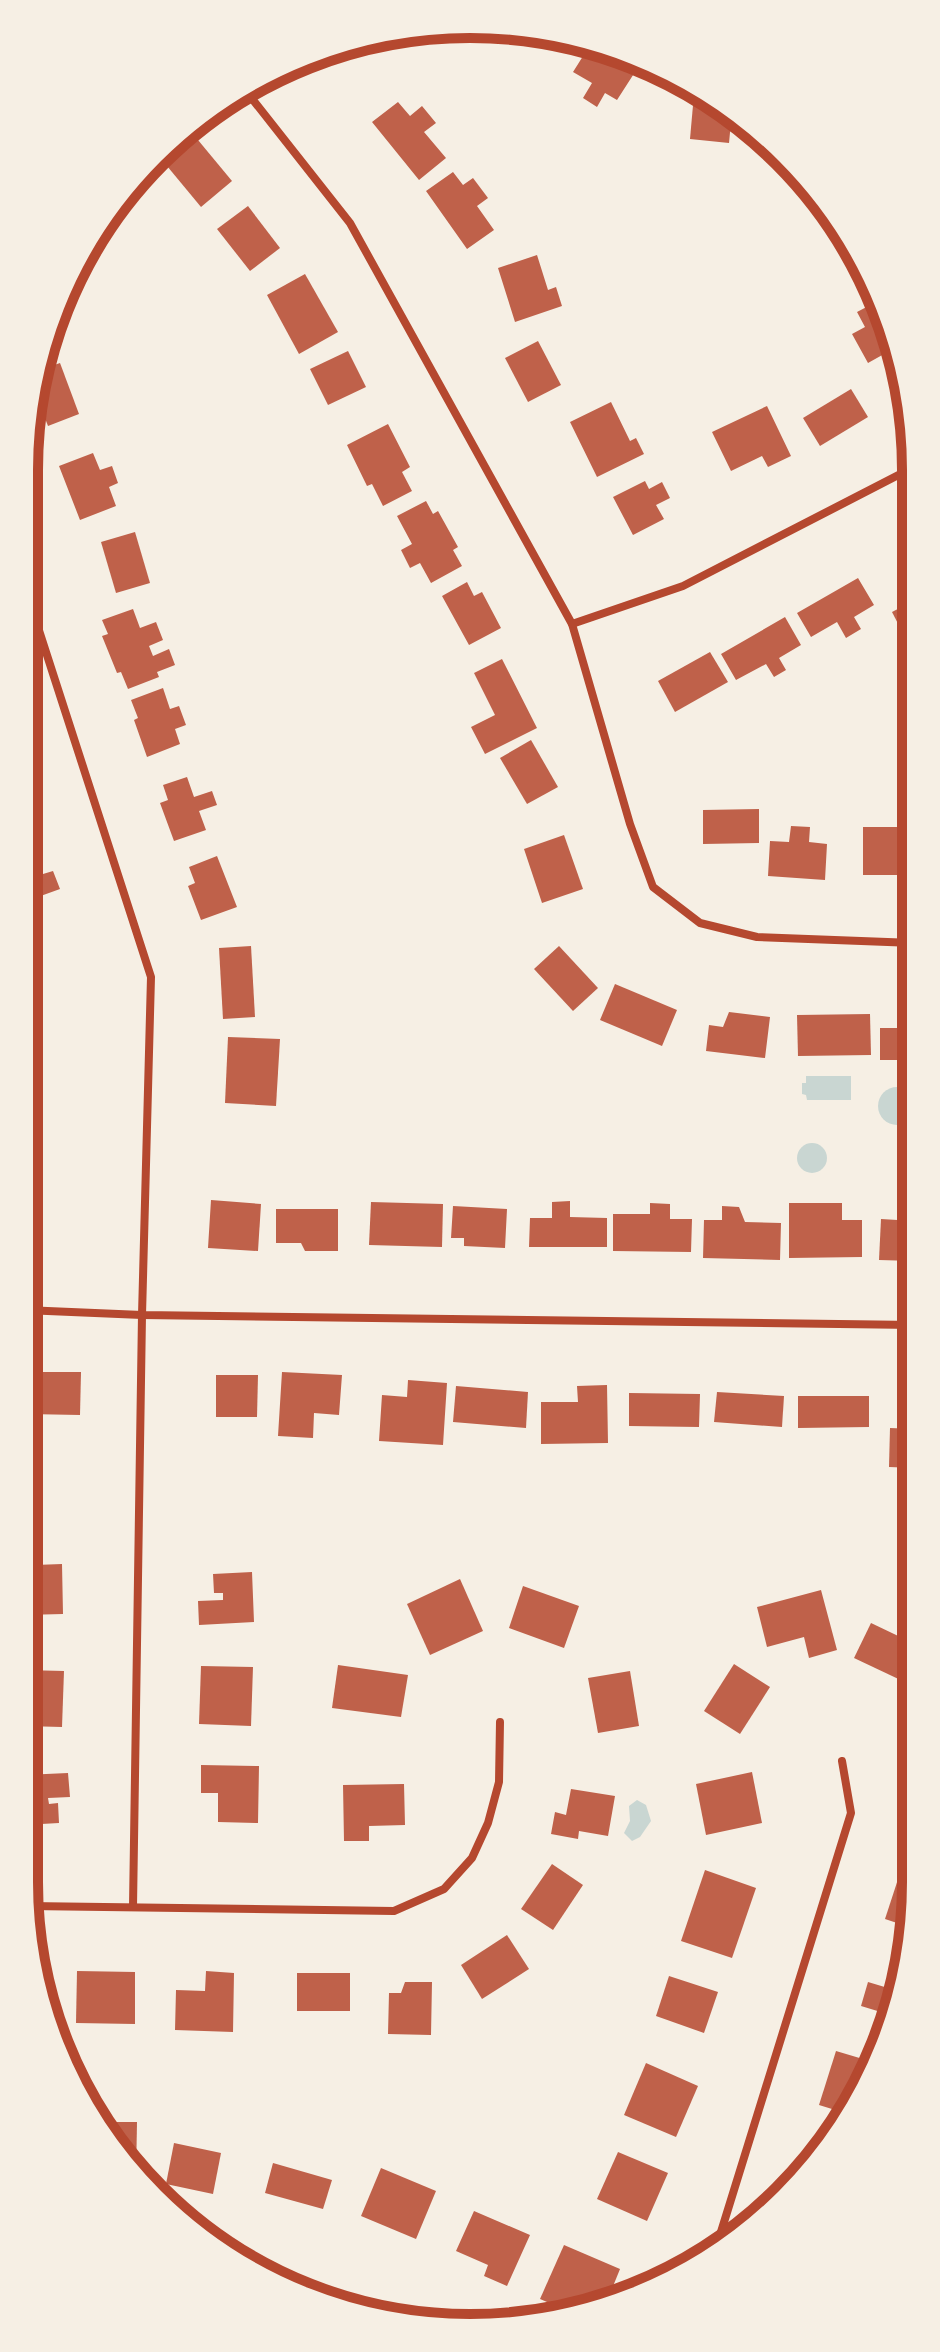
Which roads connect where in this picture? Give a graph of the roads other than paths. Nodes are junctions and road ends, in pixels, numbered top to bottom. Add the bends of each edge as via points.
1 (251, 98) edge
2 (902, 473) edge
3 (572, 624) junction
4 (38, 627) edge
5 (902, 943) edge
6 (38, 1311) edge
7 (142, 1315) junction
8 (902, 1325) edge
9 (500, 1722) dead end
10 (842, 1761) dead end
11 (39, 1906) edge
12 (133, 1907) junction
13 (720, 2234) edge

1 - 3 street via 350,223
2 - 3 street via 683,586
3 - 5 street via 653,887 700,923 757,937
4 - 7 street via 151,977
6 - 7 street
7 - 8 street
7 - 12 street
9 - 12 street via 499,1782 488,1823 472,1858 444,1889 394,1911
10 - 13 street via 851,1813
11 - 12 street

